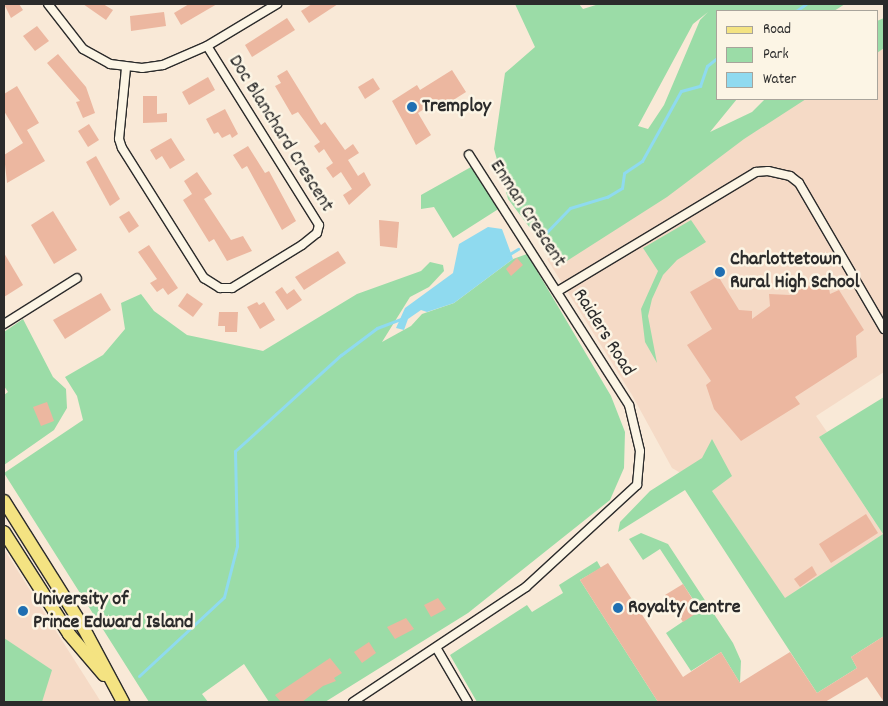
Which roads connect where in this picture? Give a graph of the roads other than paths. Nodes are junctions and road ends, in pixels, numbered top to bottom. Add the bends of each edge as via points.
1 (48, 4) edge
2 (277, 4) edge
3 (207, 46) junction
4 (126, 68) junction
5 (470, 155) dead end
6 (76, 278) dead end
7 (558, 291) junction
8 (4, 324) edge
9 (884, 329) edge
10 (4, 501) edge
11 (4, 532) edge
12 (437, 649) junction
13 (110, 681) junction
14 (123, 702) edge
15 (353, 702) edge
16 (468, 702) edge

1 - 4 street via 83,49
2 - 3 street
3 - 4 street via 163,65
3 - 4 street, Doc Blanchard Crescent via 320,225 317,233 302,245 232,288 220,288 204,278 122,148 119,138
5 - 7 street, Enman Crescent
6 - 8 street
7 - 9 street, Raiders Road via 756,172 768,171 790,176 799,183
7 - 12 street, Raiders Road via 629,405 640,451 637,485 526,587
10 - 13 main road via 83,627
11 - 13 main road via 68,634
12 - 15 street
12 - 16 street
13 - 14 main road

